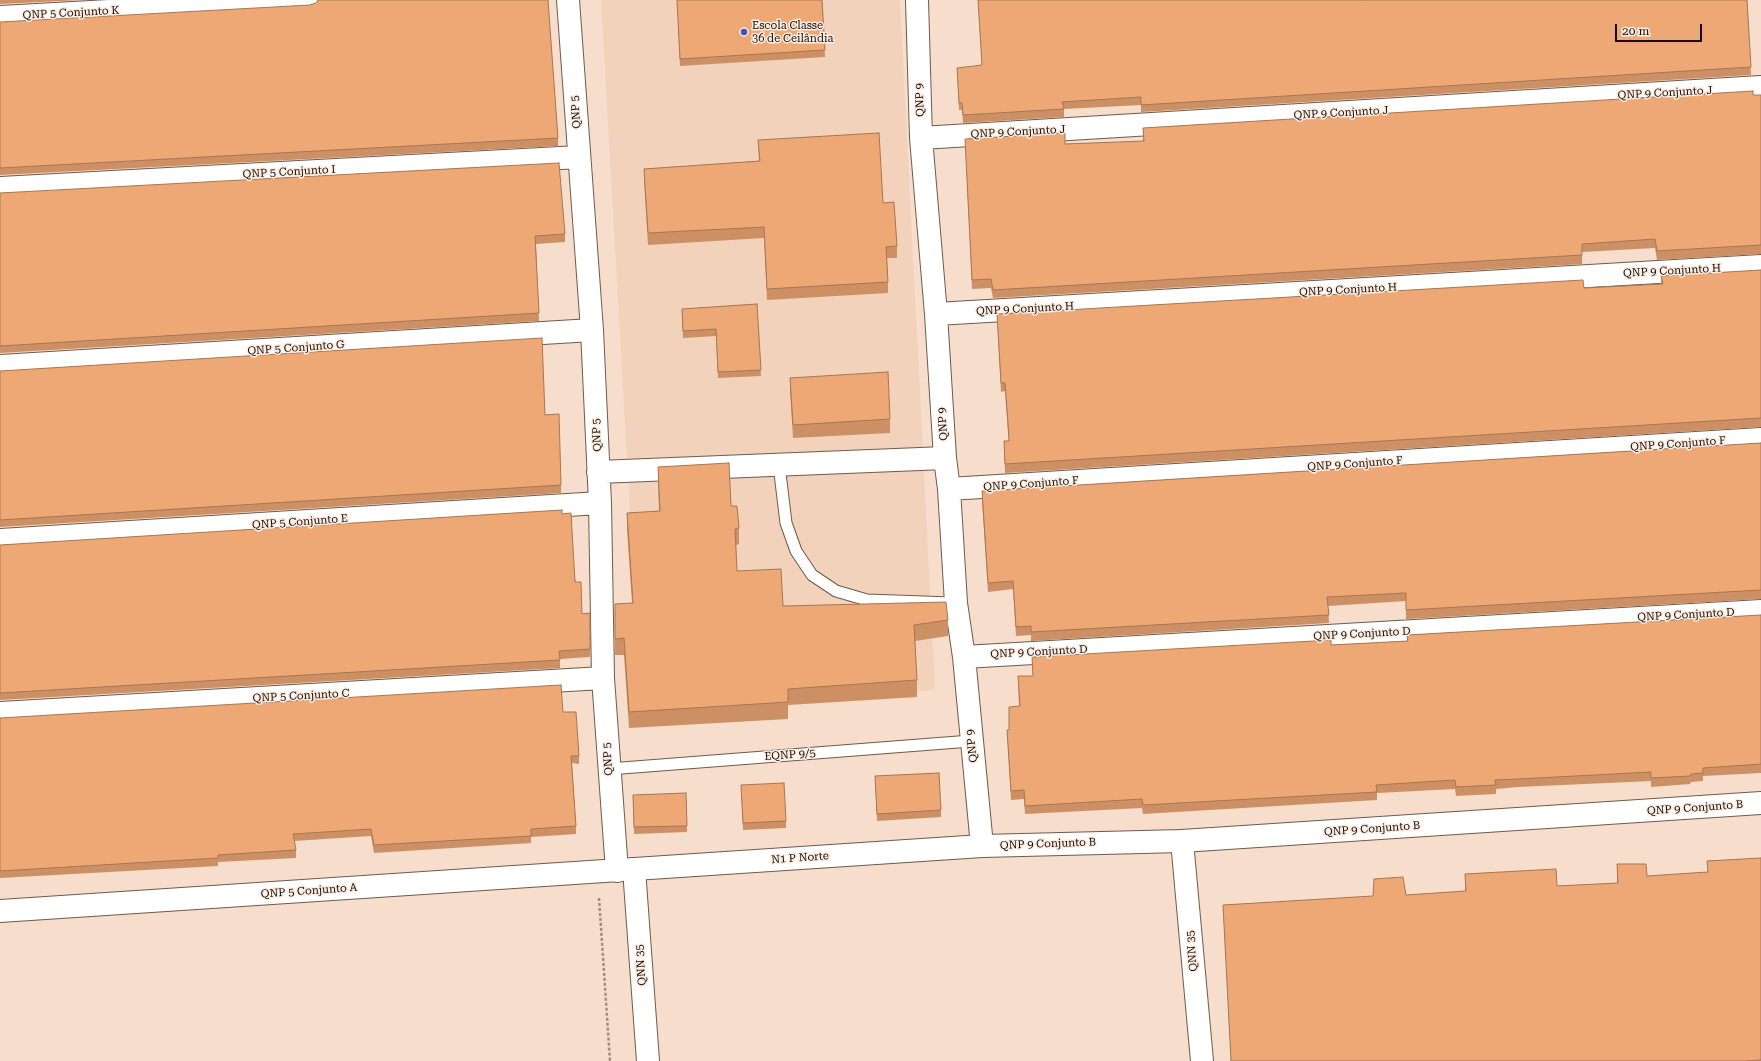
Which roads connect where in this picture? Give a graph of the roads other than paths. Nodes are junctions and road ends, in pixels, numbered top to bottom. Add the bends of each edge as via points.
1 (309, 0) edge
2 (568, 0) edge
3 (917, 0) edge
4 (0, 17) edge
5 (1761, 87) edge
6 (921, 138) junction
7 (579, 157) junction
8 (0, 188) edge
9 (1761, 266) edge
10 (936, 314) junction
11 (592, 330) junction
12 (0, 366) edge
13 (1761, 439) edge
14 (945, 458) junction
15 (779, 465) junction
16 (598, 472) junction
17 (948, 489) junction
18 (600, 503) junction
19 (0, 540) edge
20 (956, 603) junction
21 (1761, 611) edge
22 (964, 657) junction
23 (603, 678) junction
24 (0, 714) edge
25 (971, 741) junction
26 (609, 769) junction
27 (1761, 803) edge
28 (1182, 840) junction
29 (982, 846) junction
30 (626, 870) junction
31 (0, 911) edge
32 (648, 1061) edge
33 (1202, 1061) edge

1 - 4 street, QNP 5 Conjunto K
2 - 7 street, QNP 5
3 - 6 street, QNP 9
5 - 6 street, QNP 9 Conjunto J
6 - 10 street, QNP 9
7 - 8 street, QNP 5 Conjunto I
7 - 11 street, QNP 5
9 - 10 street, QNP 9 Conjunto H
10 - 14 street, QNP 9
11 - 12 street, QNP 5 Conjunto G
11 - 16 street, QNP 5
13 - 17 street, QNP 9 Conjunto F
14 - 15 street
14 - 17 street, QNP 9
15 - 16 street
15 - 20 lane via 786,522 796,551 812,575 836,591 868,600
16 - 18 street, QNP 5
17 - 20 street, QNP 9
18 - 19 street, QNP 5 Conjunto E
18 - 23 street, QNP 5
20 - 22 street, QNP 9
21 - 22 street, QNP 9 Conjunto D
22 - 25 street, QNP 9
23 - 24 street, QNP 5 Conjunto C
23 - 26 street, QNP 5
25 - 26 lane, EQNP 9/5
25 - 29 street, QNP 9
26 - 30 street, QNP 5
27 - 28 street, QNP 9 Conjunto B
28 - 29 street, QNP 9 Conjunto B
28 - 33 street, QNN 35
29 - 30 street, N1 P Norte
30 - 31 street, QNP 5 Conjunto A
30 - 32 street, QNN 35

